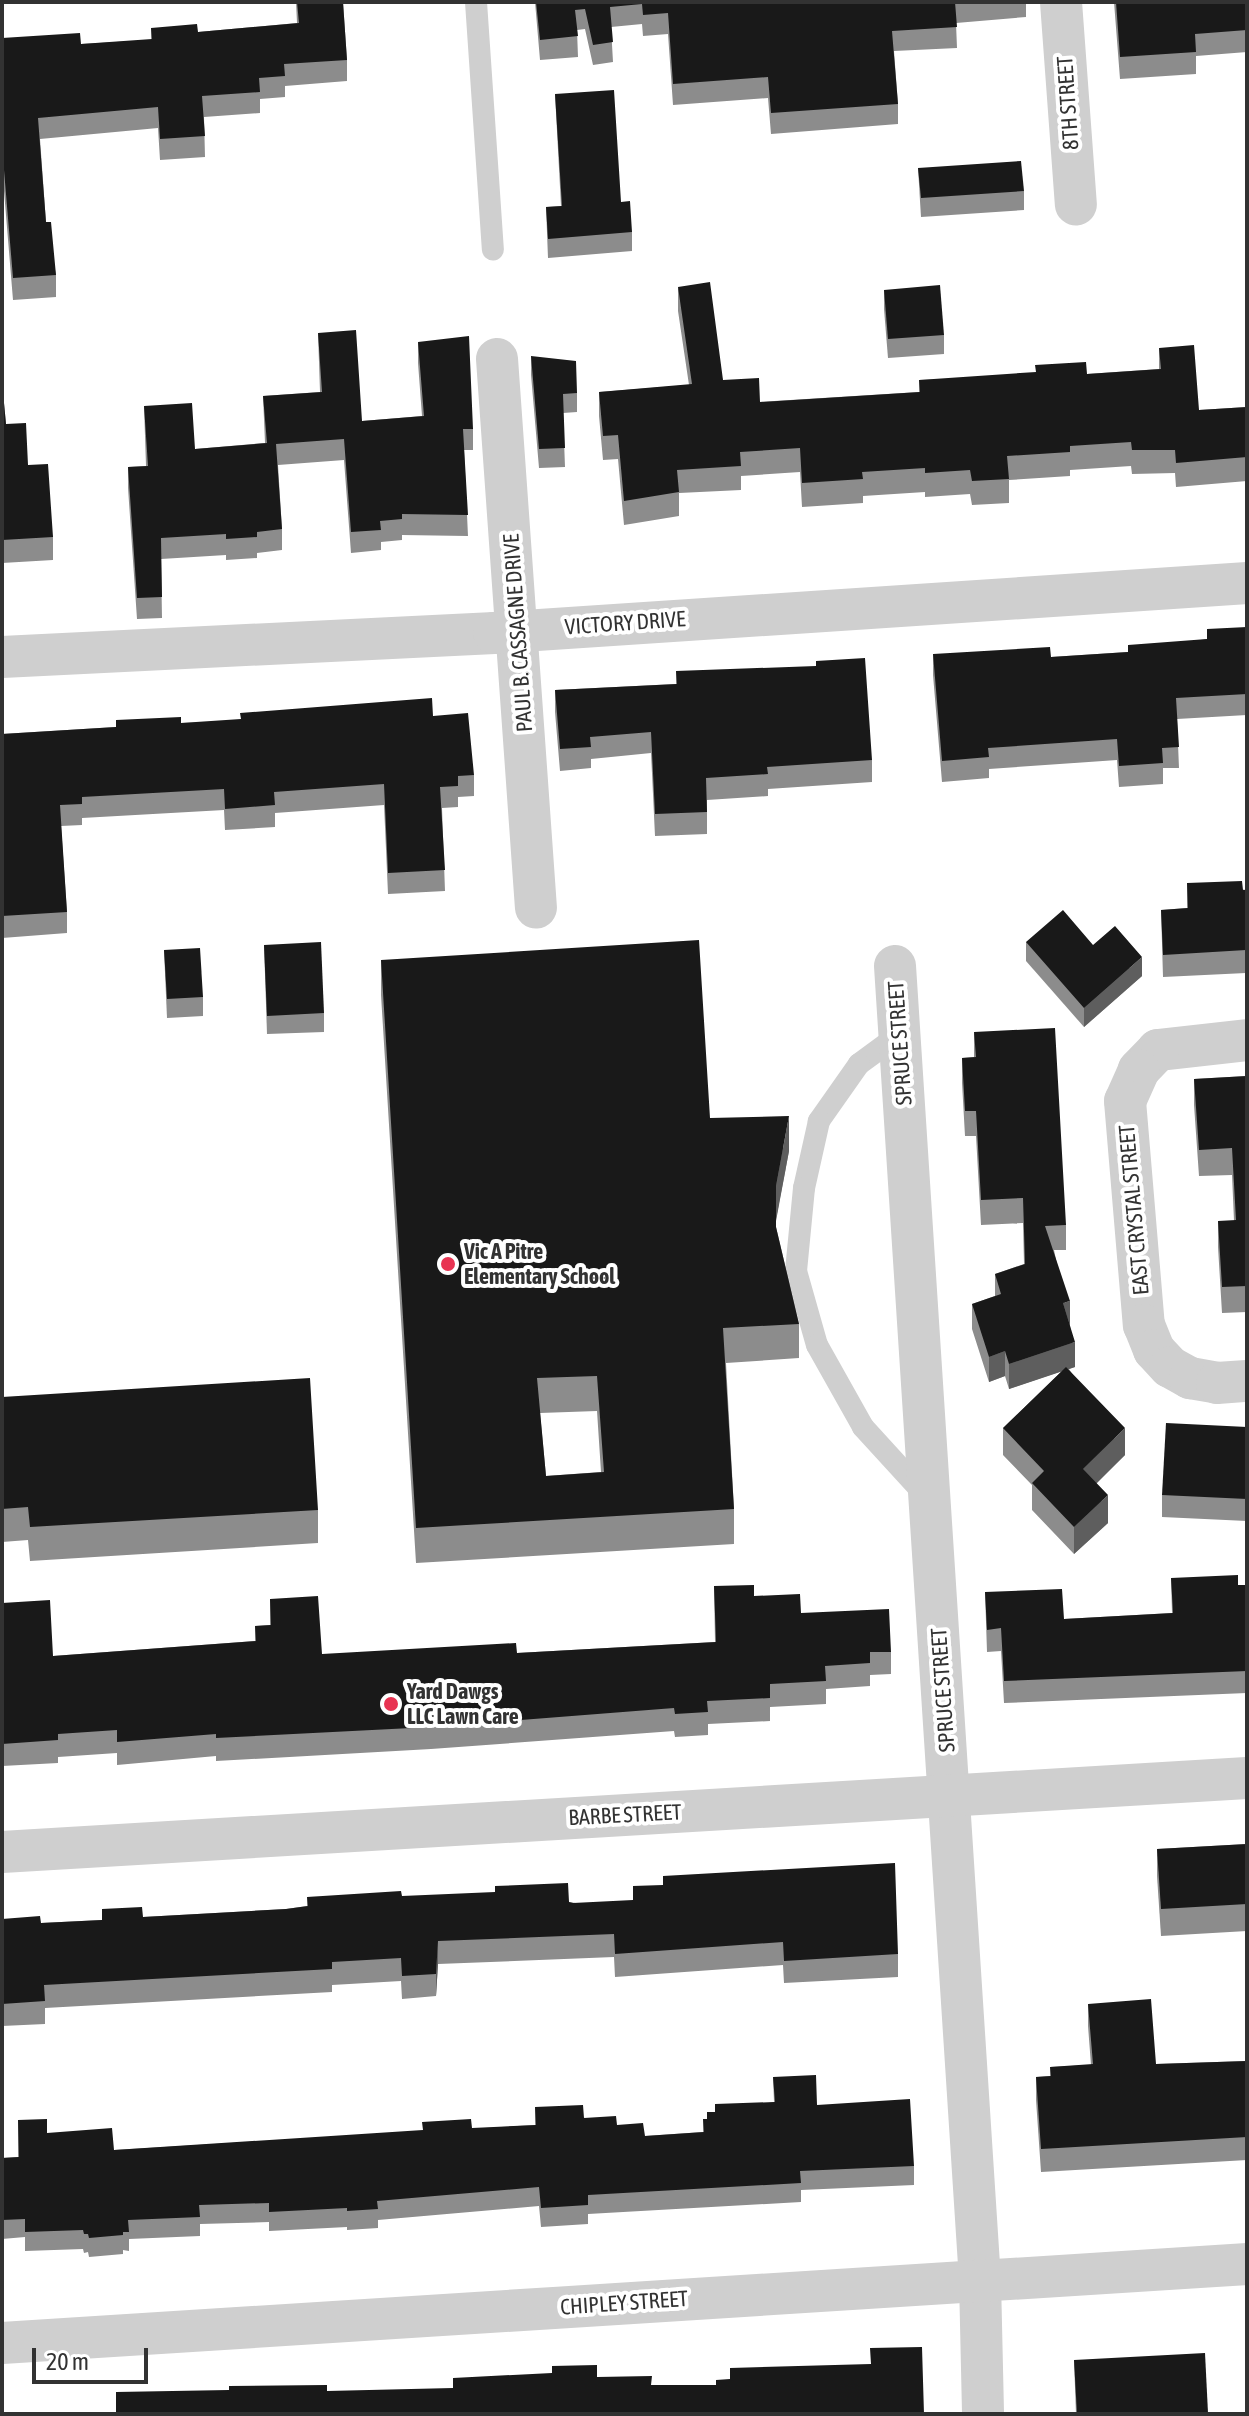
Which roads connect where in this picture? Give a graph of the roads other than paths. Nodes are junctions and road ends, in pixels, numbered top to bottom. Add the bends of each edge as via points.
1 (476, 2) edge
2 (1061, 2) edge
3 (1076, 204) dead end
4 (493, 249) dead end
5 (497, 359) dead end
6 (1247, 583) edge
7 (518, 630) junction
8 (2, 657) edge
9 (536, 908) dead end
10 (895, 966) dead end
11 (900, 1034) junction
12 (1247, 1040) edge
13 (1247, 1381) edge
14 (931, 1501) junction
15 (1247, 1778) edge
16 (950, 1796) junction
17 (2, 1852) edge
18 (1247, 2264) edge
19 (980, 2280) junction
20 (2, 2343) edge
21 (983, 2414) edge

1 - 4 lane
2 - 3 street, 8TH STREET
5 - 7 street, PAUL B. CASSAGNE DRIVE
6 - 7 street, VICTORY DRIVE
7 - 8 street, VICTORY DRIVE
7 - 9 street, PAUL B. CASSAGNE DRIVE
10 - 11 street, SPRUCE STREET
11 - 14 street, SPRUCE STREET
11 - 14 lane via 859,1064 819,1121 804,1188 796,1271 817,1345 863,1427
12 - 13 street, EAST CRYSTAL STREET via 1158,1050 1139,1070 1125,1101 1144,1325 1154,1350 1190,1378
14 - 16 street, SPRUCE STREET
15 - 16 street, BARBE STREET
16 - 17 street, BARBE STREET
16 - 19 street, SPRUCE STREET
18 - 19 street, CHIPLEY STREET
19 - 20 street, CHIPLEY STREET
19 - 21 street, SPRUCE STREET

